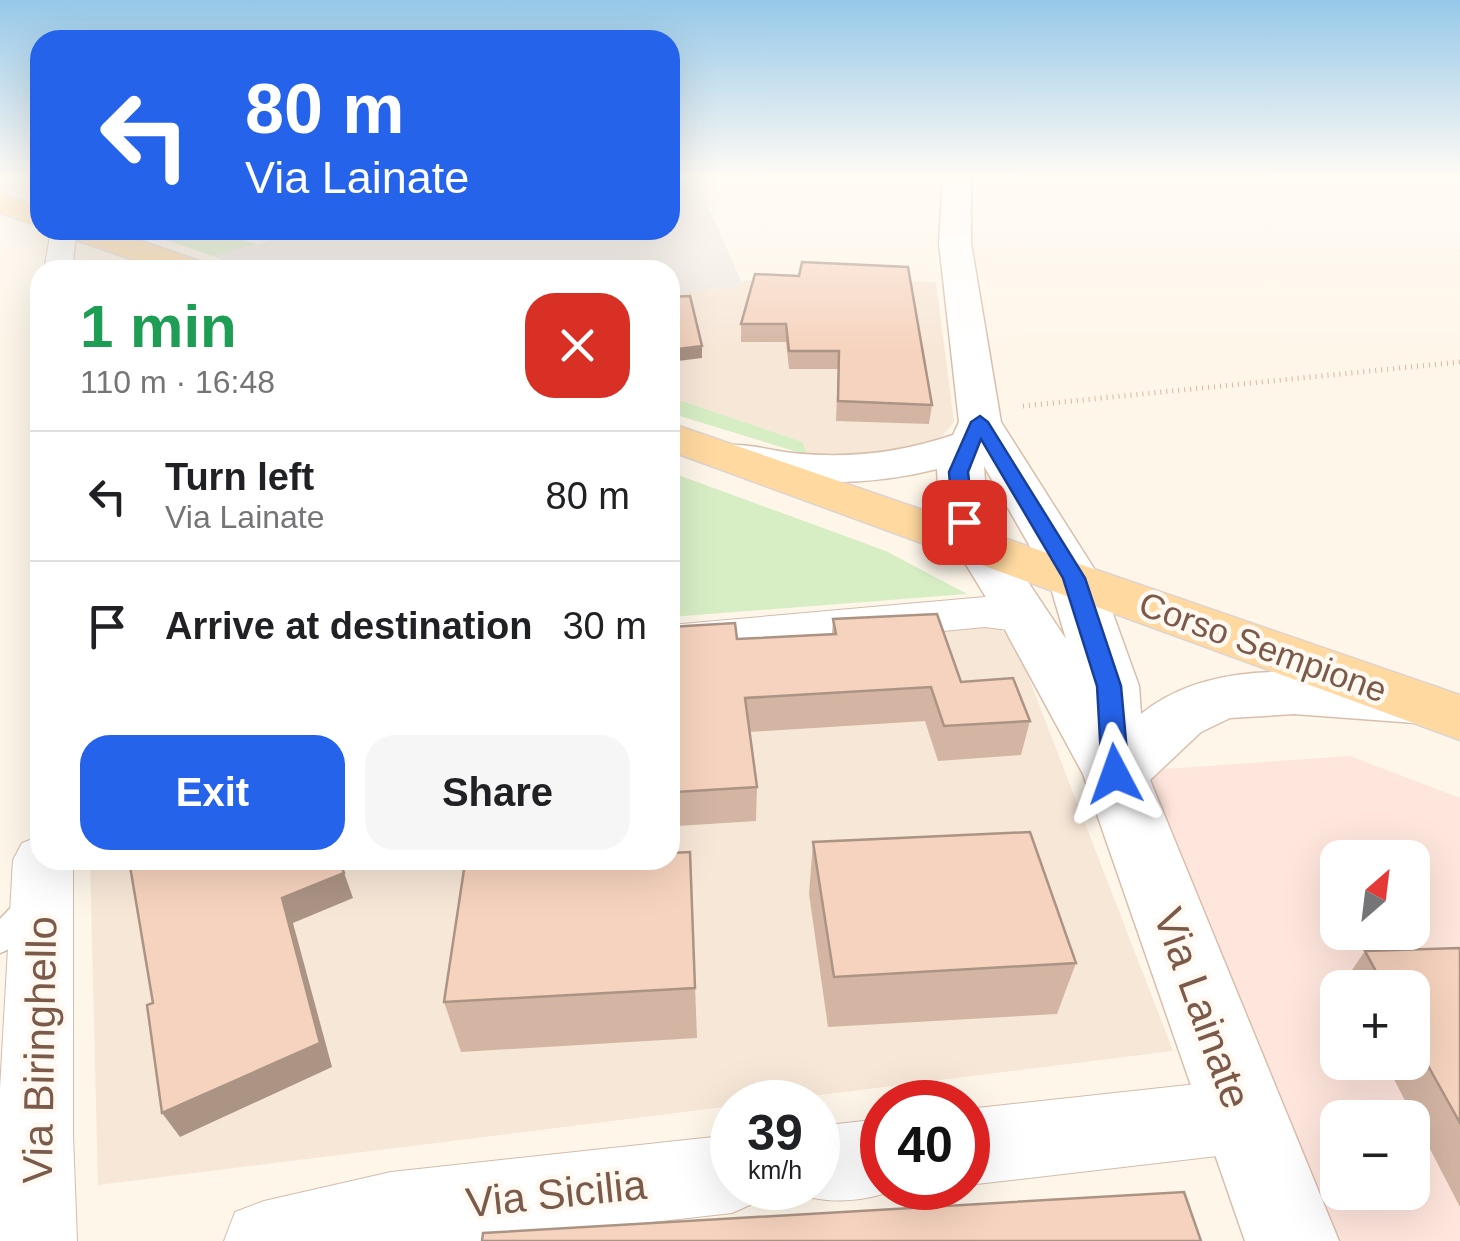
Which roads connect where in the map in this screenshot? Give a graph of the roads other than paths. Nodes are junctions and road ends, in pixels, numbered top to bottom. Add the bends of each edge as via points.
1 (955, 235) edge
2 (107, 240) edge
3 (164, 260) edge
4 (975, 424) junction
5 (680, 440) edge
6 (727, 456) junction
7 (979, 544) junction
8 (1074, 578) junction
9 (1026, 617) junction
10 (680, 640) edge
11 (1438, 710) edge
12 (1115, 774) junction
13 (28, 899) edge
14 (1242, 1116) junction
15 (990, 1145) edge
16 (710, 1177) edge
17 (390, 1227) edge
18 (38, 1241) edge
19 (264, 1241) edge
20 (1292, 1241) edge

1 - 4 main road, Via Lainate
2 - 3 main road
4 - 6 main road via 922,462 862,470 792,470
4 - 7 main road, Via Lainate via 958,472 958,496
4 - 8 main road, Via Lainate
5 - 6 main road, Corso Sempione
6 - 7 main road, Corso Sempione
7 - 8 main road, Corso Sempione
7 - 9 main road, Via Lainate
8 - 11 main road, Corso Sempione
8 - 12 main road, Via Lainate via 1109,686
9 - 10 street via 985,612
9 - 12 main road, Via Lainate
11 - 12 main road via 1299,695 1214,700 1180,716
12 - 14 main road, Via Lainate
13 - 18 street, Via Biringhello
14 - 15 street
14 - 20 main road, Via Lainate
16 - 17 street, Via Sicilia
17 - 19 street, Via Sicilia

